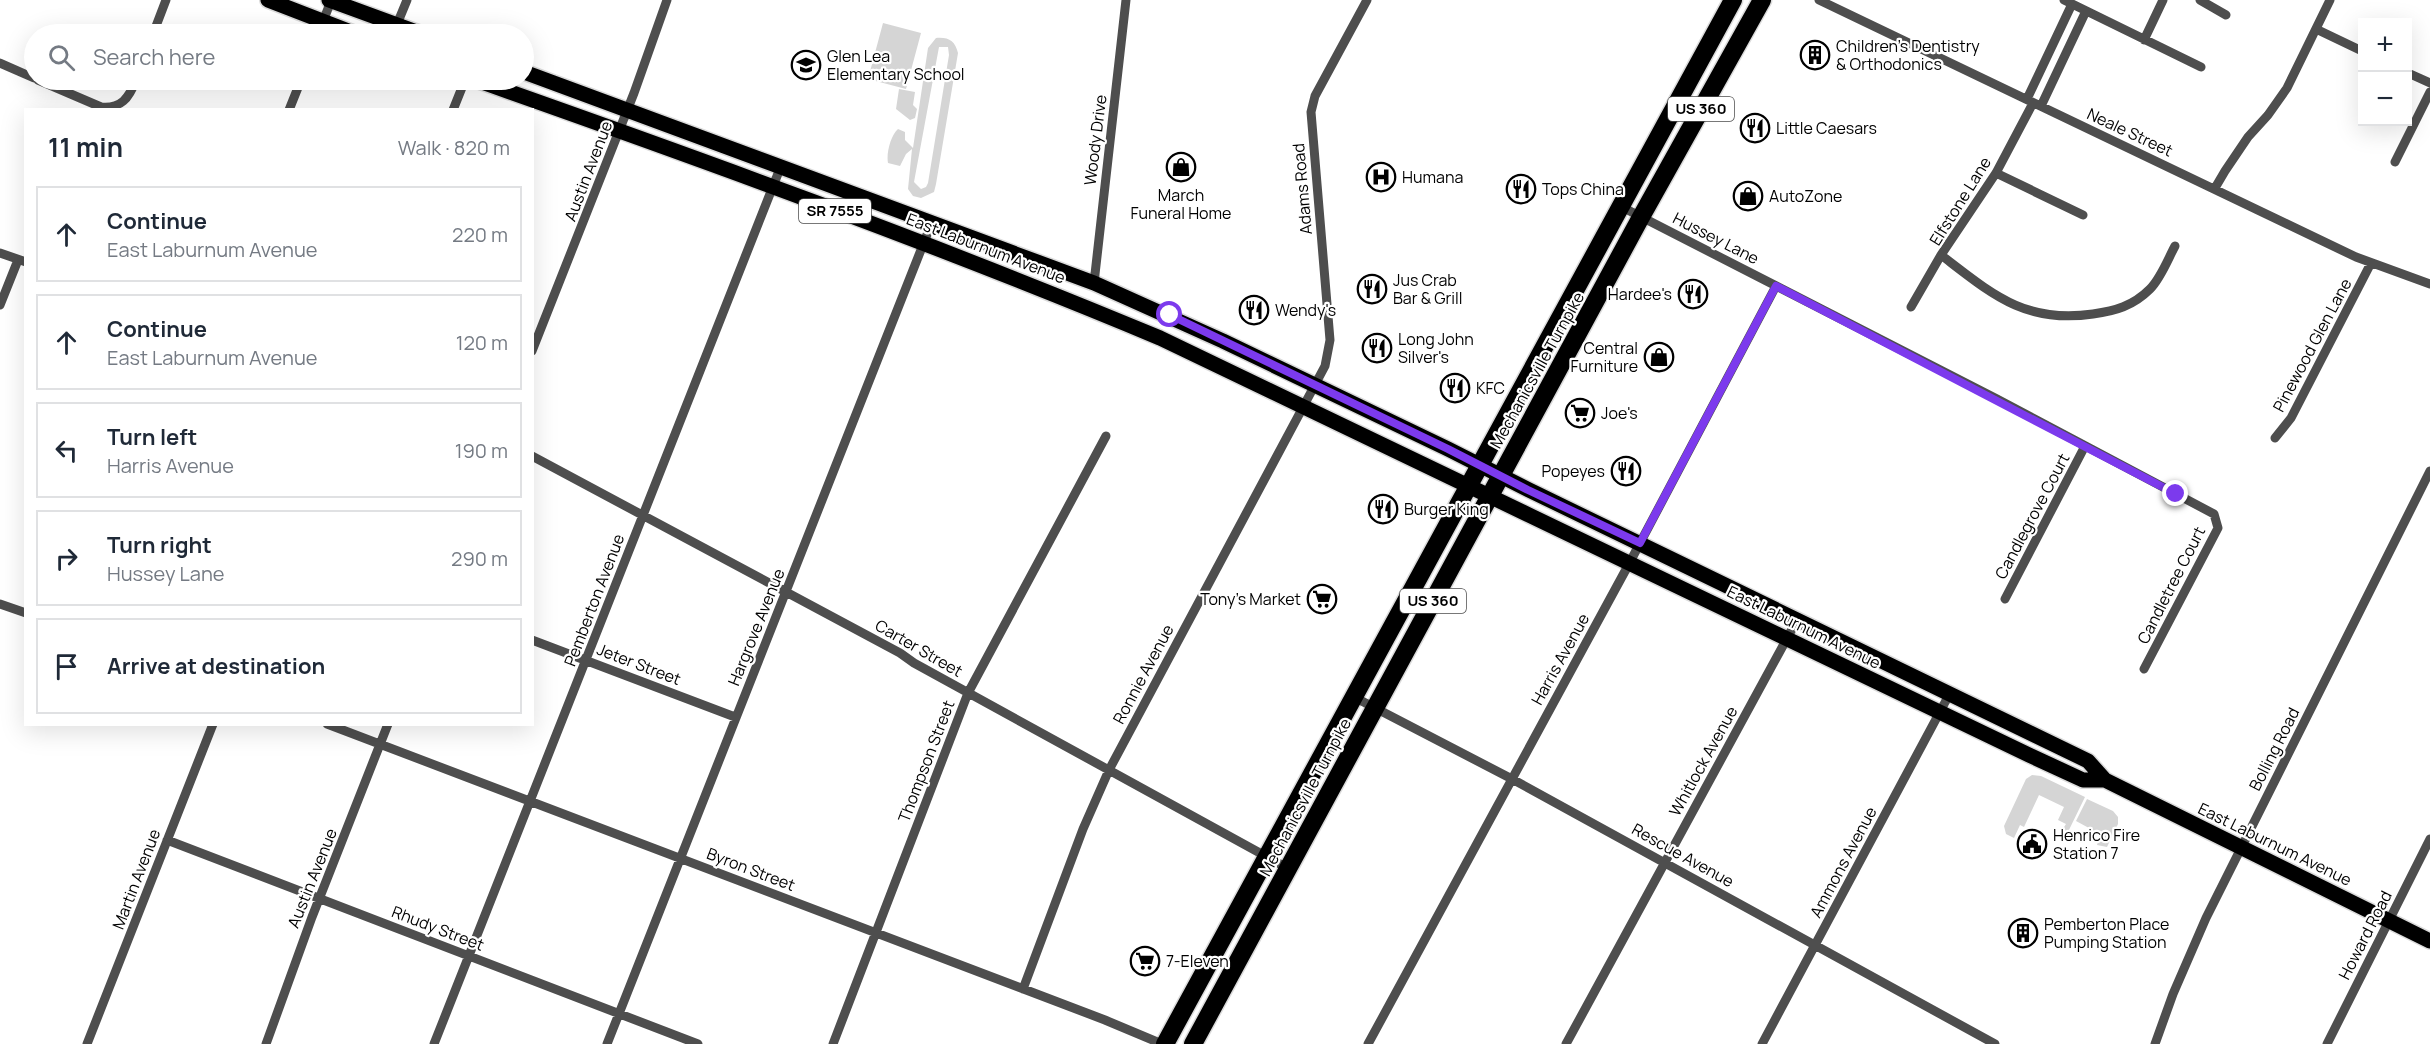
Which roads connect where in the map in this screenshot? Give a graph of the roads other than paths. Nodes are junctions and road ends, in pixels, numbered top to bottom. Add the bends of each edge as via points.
1 (166, 0) edge
2 (268, 0) edge
3 (330, 0) edge
4 (407, 0) edge
5 (667, 0) edge
6 (1126, 0) edge
7 (1367, 0) edge
8 (1734, 0) edge
9 (1761, 0) edge
10 (1819, 0) edge
11 (2163, 0) edge
12 (2200, 0) edge
13 (2330, 0) edge
14 (2068, 2) edge
15 (2086, 11) junction
16 (2226, 15) dead end
17 (157, 24) edge
18 (313, 24) edge
19 (321, 24) edge
20 (381, 24) edge
21 (397, 24) edge
22 (2316, 29) junction
23 (2144, 40) junction
24 (2358, 49) edge
25 (0, 63) edge
26 (2201, 67) dead end
27 (24, 74) edge
28 (2412, 74) edge
29 (534, 76) edge
30 (2430, 83) edge
31 (61, 90) edge
32 (131, 90) edge
33 (297, 90) edge
34 (461, 90) edge
35 (505, 90) edge
36 (2430, 92) edge
37 (2034, 103) junction
38 (110, 108) edge
39 (110, 108) edge
40 (290, 108) edge
41 (454, 108) edge
42 (627, 110) junction
43 (619, 130) junction
44 (2395, 162) dead end
45 (781, 166) junction
46 (1996, 173) junction
47 (773, 188) junction
48 (2215, 189) junction
49 (1620, 206) junction
50 (2083, 215) dead end
51 (1641, 217) junction
52 (932, 222) junction
53 (924, 243) junction
54 (2175, 246) dead end
55 (0, 253) edge
56 (1941, 255) junction
57 (22, 261) edge
58 (2371, 263) junction
59 (1094, 283) junction
60 (2430, 284) edge
61 (1776, 286) junction
62 (0, 305) edge
63 (1911, 307) dead end
64 (534, 346) edge
65 (1315, 385) junction
66 (1304, 405) junction
67 (1106, 436) dead end
68 (2275, 438) dead end
69 (2085, 446) junction
70 (534, 457) edge
71 (1479, 464) junction
72 (2430, 471) edge
73 (1501, 476) junction
74 (1468, 484) junction
75 (1491, 495) junction
76 (2214, 514) joint
77 (643, 516) junction
78 (1640, 543) junction
79 (1630, 562) junction
80 (786, 593) junction
81 (2005, 599) dead end
82 (0, 604) edge
83 (24, 613) edge
84 (1797, 620) junction
85 (1787, 639) junction
86 (534, 640) edge
87 (587, 660) junction
88 (2145, 669) dead end
89 (968, 693) junction
90 (1950, 693) junction
91 (1353, 697) junction
92 (1376, 708) junction
93 (1940, 712) junction
94 (735, 717) junction
95 (212, 726) edge
96 (332, 726) edge
97 (387, 726) edge
98 (380, 744) junction
99 (1109, 770) junction
100 (1512, 779) junction
101 (2104, 780) junction
102 (531, 801) junction
103 (2430, 839) edge
104 (167, 840) junction
105 (2242, 848) junction
106 (1266, 856) junction
107 (680, 858) junction
108 (1665, 862) junction
109 (1289, 869) junction
110 (320, 898) junction
111 (2389, 921) junction
112 (876, 934) junction
113 (2430, 941) edge
114 (1815, 945) junction
115 (469, 956) junction
116 (1023, 989) junction
117 (619, 1014) junction
118 (1988, 1043) edge
119 (87, 1044) edge
120 (266, 1044) edge
121 (434, 1044) edge
122 (607, 1044) edge
123 (698, 1044) edge
124 (833, 1044) edge
125 (1164, 1044) edge
126 (1193, 1044) edge
127 (1368, 1044) edge
128 (1566, 1044) edge
129 (1762, 1044) edge
130 (2155, 1044) edge
131 (2327, 1044) edge

1 - 17 street
2 - 18 main road
3 - 19 street
3 - 20 main road
4 - 21 street
5 - 42 street, Austin Avenue
6 - 59 street, Woody Drive
7 - 65 street, Adams Road via 1315,96 1311,112 1330,340 1325,366
8 - 49 highway, Mechanicsville Turnpike / US 360
9 - 51 highway, Mechanicsville Turnpike / US 360
10 - 37 street, Neale Street
11 - 23 street
12 - 16 street
13 - 22 street
14 - 15 street
14 - 37 street
15 - 23 street
15 - 37 street
22 - 24 street
22 - 48 street via 2287,88 2248,137
23 - 26 street
25 - 27 street
28 - 30 street
29 - 42 main road, East Laburnum Avenue / SR 7555
31 - 38 street
32 - 39 street via 122,104
33 - 40 street
34 - 41 street
35 - 43 main road, East Laburnum Avenue / SR 7555
36 - 44 street
37 - 46 street, Elfstone Lane
37 - 48 street, Neale Street
42 - 43 street, Austin Avenue
42 - 45 main road, East Laburnum Avenue / SR 7555
43 - 47 main road, East Laburnum Avenue / SR 7555
43 - 64 street, Austin Avenue
45 - 47 street, Pemberton Avenue
45 - 52 main road, East Laburnum Avenue / SR 7555
46 - 50 street
46 - 56 street, Elfstone Lane
47 - 53 main road, East Laburnum Avenue / SR 7555
47 - 77 street, Pemberton Avenue
48 - 58 street, Neale Street
49 - 51 street, Hussey Lane
49 - 71 highway, Mechanicsville Turnpike / US 360
51 - 61 street, Hussey Lane
51 - 73 highway, Mechanicsville Turnpike / US 360
52 - 53 street, Hargrove Avenue
52 - 59 main road, East Laburnum Avenue / SR 7555
53 - 66 main road, East Laburnum Avenue / SR 7555 via 1160,338
53 - 80 street, Hargrove Avenue
54 - 56 street, Elfstone Lane via 2152,287 2140,298 2125,308 2073,316 2021,309
55 - 57 street
56 - 63 street
57 - 62 street
58 - 60 street, Neale Street
58 - 68 street, Pinewood Glen Lane via 2291,418
59 - 65 main road, East Laburnum Avenue / SR 7555
61 - 69 street, Hussey Lane
61 - 78 street, Harris Avenue
65 - 66 street, Ronnie Avenue
65 - 71 main road, East Laburnum Avenue / SR 7555
66 - 74 main road, East Laburnum Avenue / SR 7555
66 - 99 street, Ronnie Avenue
67 - 89 street, Thompson Street
69 - 76 street, Hussey Lane
69 - 81 street, Candlegrove Court
70 - 77 street, Carter Street
71 - 73 main road, East Laburnum Avenue
71 - 74 highway, Mechanicsville Turnpike / US 360
72 - 105 street, Bolling Road
73 - 75 highway, Mechanicsville Turnpike / US 360
73 - 78 main road, East Laburnum Avenue
74 - 75 main road, East Laburnum Avenue
74 - 91 highway, Mechanicsville Turnpike / US 360
75 - 79 main road, East Laburnum Avenue
75 - 92 highway, Mechanicsville Turnpike / US 360
76 - 88 street, Candletree Court via 2218,528
77 - 80 street, Carter Street
77 - 87 street, Pemberton Avenue
78 - 79 street, Harris Avenue
78 - 84 main road, East Laburnum Avenue
79 - 85 main road, East Laburnum Avenue
79 - 100 street, Harris Avenue
80 - 89 street, Carter Street
80 - 94 street, Hargrove Avenue
82 - 83 street
84 - 85 street, Whitlock Avenue
84 - 90 main road, East Laburnum Avenue
85 - 93 main road, East Laburnum Avenue
85 - 108 street, Whitlock Avenue
86 - 87 street, Jeter Street
87 - 94 street, Jeter Street
87 - 102 street, Pemberton Avenue
89 - 99 street, Carter Street
89 - 112 street, Thompson Street
90 - 93 street, Ammons Avenue
90 - 101 main road, East Laburnum Avenue via 2088,761
91 - 92 street, Rescue Avenue
91 - 106 highway, Mechanicsville Turnpike / US 360
92 - 100 street, Rescue Avenue
92 - 109 highway, Mechanicsville Turnpike / US 360
93 - 101 main road, East Laburnum Avenue via 2083,780
93 - 114 street, Ammons Avenue
94 - 107 street, Hargrove Avenue
95 - 104 street, Martin Avenue
96 - 98 street, Byron Street
97 - 98 street, Austin Avenue
98 - 102 street, Byron Street
98 - 110 street, Austin Avenue
99 - 106 street, Carter Street
99 - 116 street, Ronnie Avenue
100 - 108 street, Rescue Avenue
100 - 127 street, Harris Avenue
101 - 105 main road, East Laburnum Avenue
102 - 107 street, Byron Street
102 - 115 street, Pemberton Avenue
103 - 111 street, Howard Road
104 - 110 street, Rhudy Street
104 - 119 street, Martin Avenue
105 - 111 main road, East Laburnum Avenue
105 - 130 street, Bolling Road via 2188,957
106 - 109 street, Carter Street
106 - 125 highway, Mechanicsville Turnpike / US 360
107 - 112 street, Byron Street
107 - 117 street, Hargrove Avenue
108 - 114 street, Rescue Avenue
108 - 128 street, Whitlock Avenue
109 - 126 highway, Mechanicsville Turnpike / US 360
110 - 115 street, Rhudy Street
110 - 120 street, Austin Avenue
111 - 113 main road, East Laburnum Avenue
111 - 131 street, Howard Road
112 - 116 street, Byron Street
112 - 124 street, Thompson Street
114 - 118 street, Rescue Avenue
114 - 129 street, Ammons Avenue
115 - 117 street, Rhudy Street
115 - 121 street, Pemberton Avenue
116 - 125 street, Byron Street
117 - 122 street, Hargrove Avenue
117 - 123 street, Rhudy Street

